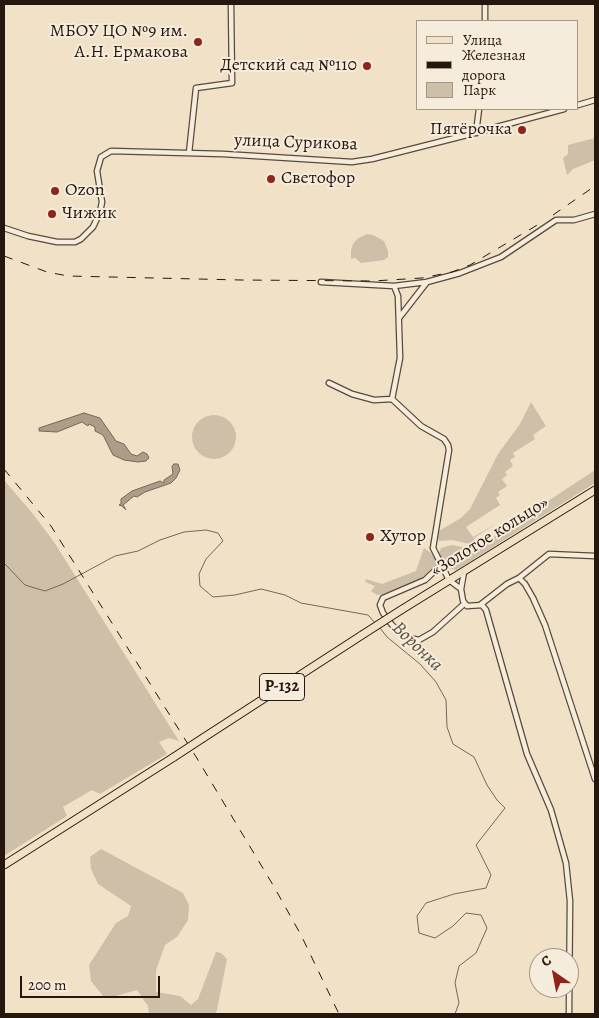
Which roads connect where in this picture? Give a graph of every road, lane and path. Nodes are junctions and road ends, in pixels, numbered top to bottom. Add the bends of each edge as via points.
1 (231, 4) edge
2 (485, 4) edge
3 (485, 20) edge
4 (595, 100) edge
5 (579, 105) edge
6 (480, 110) edge
7 (560, 110) edge
8 (476, 133) junction
9 (189, 153) junction
10 (595, 214) edge
11 (4, 228) edge
12 (320, 282) dead end
13 (427, 282) junction
14 (394, 286) junction
15 (399, 318) junction
16 (328, 383) dead end
17 (392, 400) junction
18 (595, 490) edge
19 (595, 556) edge
20 (441, 565) junction
21 (465, 570) junction
22 (519, 578) junction
23 (449, 580) junction
24 (461, 589) junction
25 (464, 604) junction
26 (480, 605) junction
27 (595, 779) edge
28 (4, 865) edge
29 (569, 1014) edge

1 - 9 street via 232,83 196,88
2 - 3 street
4 - 5 street
6 - 8 street
7 - 8 street, улица Сурикова
8 - 9 street, улица Сурикова via 352,162
9 - 11 street, улица Сурикова via 111,151 101,157 97,179 102,202 100,212 92,227 75,242 57,242
10 - 13 street via 574,220 556,220 501,257
12 - 14 street
13 - 14 street
13 - 15 street
14 - 15 street
15 - 17 street via 400,358
16 - 17 street via 374,400
17 - 20 street via 421,426 444,439 449,447 433,548
18 - 21 main road, «Золотое кольцо» / Р-132
19 - 22 street via 549,554
20 - 23 street
20 - 25 street via 425,580 383,598 380,605 382,613 402,634 419,640 434,632
21 - 23 main road, «Золотое кольцо» / Р-132
21 - 24 street
22 - 26 street
22 - 27 street via 533,598 545,625
23 - 24 street
23 - 28 main road, «Золотое кольцо» / Р-132, bridge
24 - 25 street
25 - 26 street via 471,607
26 - 29 street via 486,610 526,748 551,810 566,863 570,900

